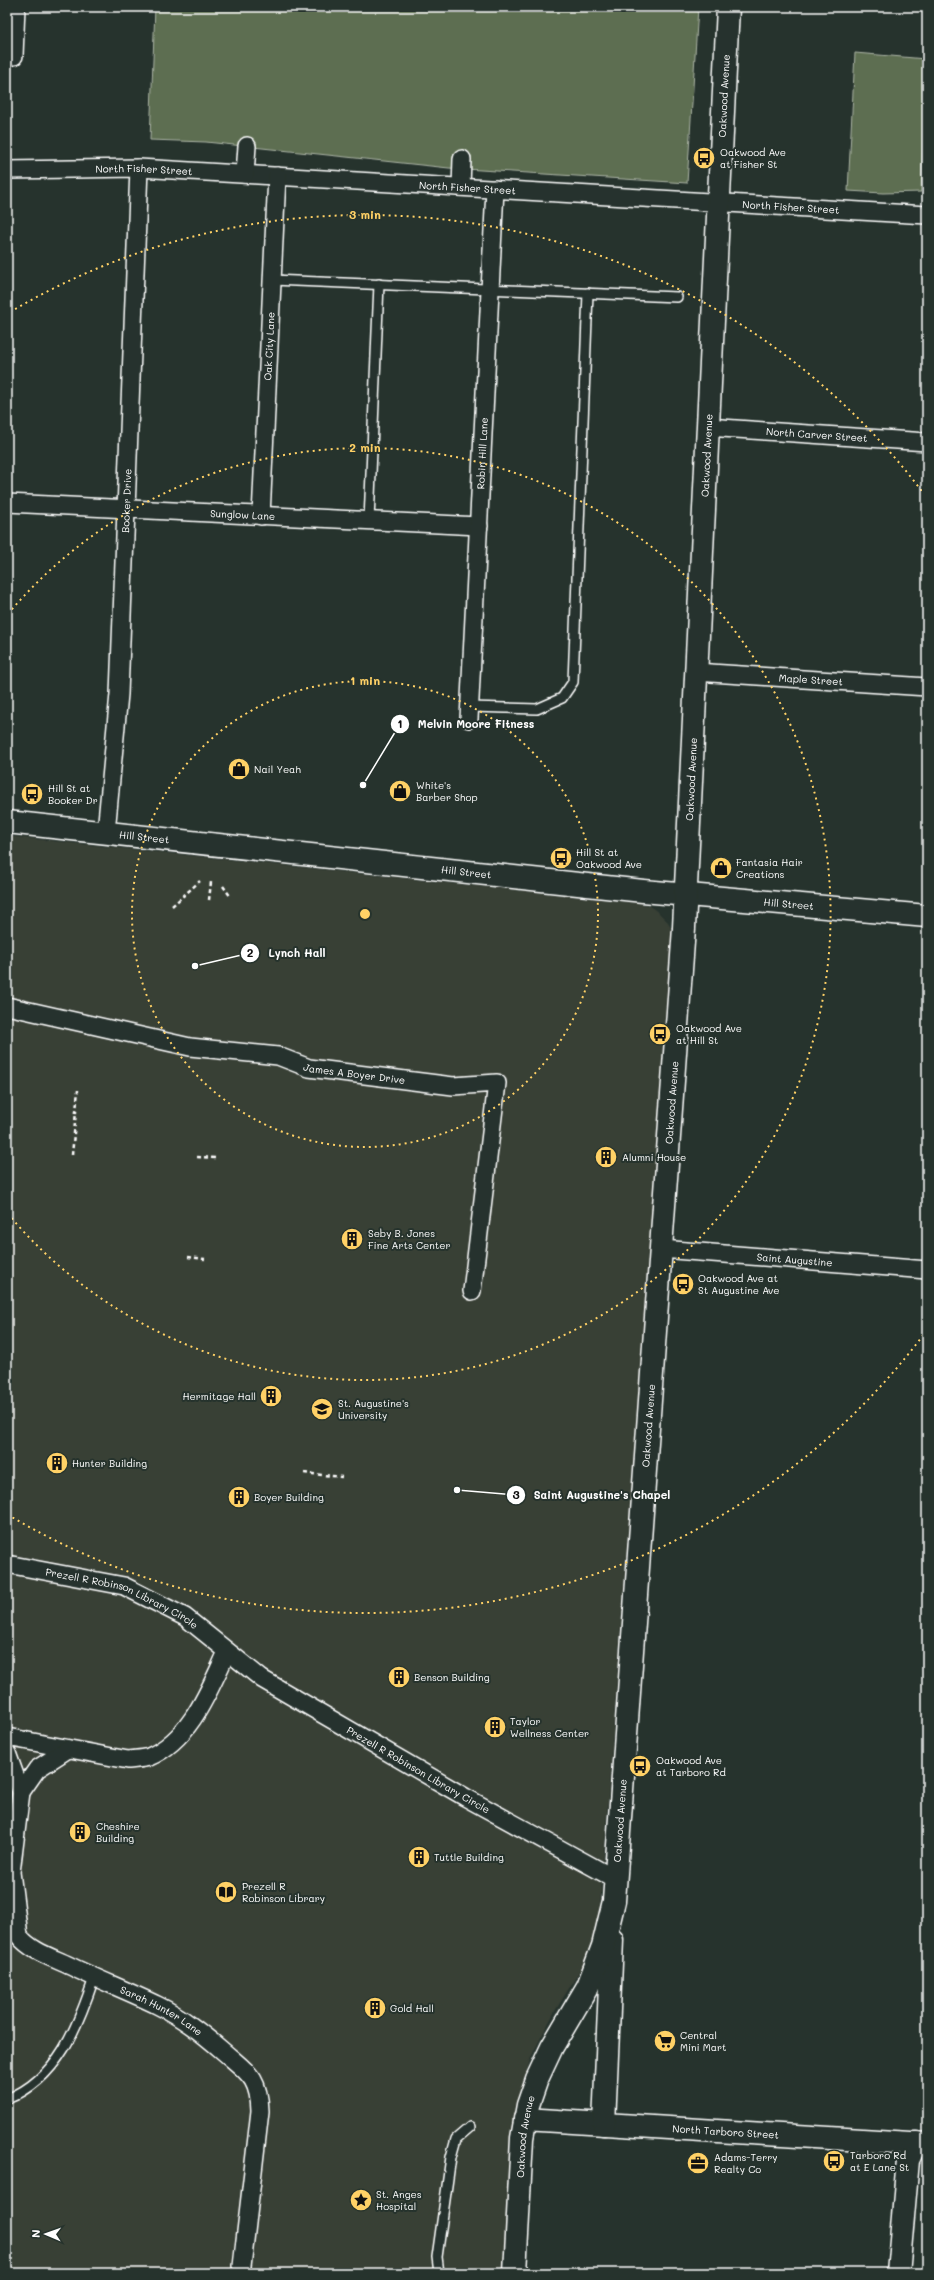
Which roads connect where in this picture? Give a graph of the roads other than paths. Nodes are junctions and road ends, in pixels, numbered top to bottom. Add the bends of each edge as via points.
1 (16, 7) edge
2 (728, 7) edge
3 (7, 56) edge
4 (246, 146) dead end
5 (462, 159) dead end
6 (139, 168) junction
7 (7, 170) edge
8 (245, 174) junction
9 (276, 176) junction
10 (461, 187) junction
11 (495, 189) junction
12 (719, 202) junction
13 (927, 215) edge
14 (272, 280) junction
15 (380, 284) junction
16 (490, 288) junction
17 (588, 293) junction
18 (677, 297) dead end
19 (707, 427) junction
20 (927, 442) edge
21 (7, 503) edge
22 (128, 508) junction
23 (261, 516) junction
24 (369, 521) junction
25 (479, 526) junction
26 (695, 672) junction
27 (927, 687) edge
28 (470, 713) joint
29 (7, 822) edge
30 (106, 832) junction
31 (686, 895) junction
32 (927, 916) edge
33 (7, 1006) edge
34 (661, 1249) junction
35 (927, 1270) edge
36 (472, 1291) dead end
37 (7, 1564) edge
38 (227, 1652) junction
39 (7, 1737) edge
40 (68, 1749) junction
41 (7, 1753) edge
42 (20, 1792) junction
43 (615, 1879) junction
44 (614, 1901) junction
45 (94, 1978) junction
46 (7, 2099) edge
47 (525, 2118) junction
48 (604, 2124) junction
49 (470, 2127) dead end
50 (923, 2141) edge
51 (242, 2266) dead end
52 (439, 2273) edge
53 (515, 2273) edge
54 (898, 2273) edge

1 - 3 street via 14,56
2 - 12 street, Oakwood Avenue
4 - 8 street
5 - 10 street
6 - 7 street, North Fisher Street
6 - 8 street, North Fisher Street
6 - 22 street, Booker Drive
8 - 9 street, North Fisher Street
9 - 10 street, North Fisher Street
9 - 14 street, Oak City Lane
10 - 11 street, North Fisher Street
11 - 12 street, North Fisher Street
11 - 16 street, Robin Hill Lane
12 - 13 street, North Fisher Street
12 - 19 street, Oakwood Avenue
14 - 15 lane
14 - 23 street, Oak City Lane
15 - 16 lane
15 - 24 lane
16 - 17 lane
16 - 25 street, Robin Hill Lane
17 - 18 lane
17 - 28 lane via 572,682 562,698 537,709
19 - 20 street, North Carver Street
19 - 26 street, Oakwood Avenue
21 - 22 street, Sunglow Lane
22 - 23 street, Sunglow Lane
22 - 30 street, Booker Drive via 119,694
23 - 24 street, Sunglow Lane
24 - 25 street, Sunglow Lane
25 - 28 street, Robin Hill Lane
26 - 27 street, Maple Street
26 - 31 street, Oakwood Avenue
29 - 30 street, Hill Street
30 - 31 street, Hill Street
31 - 32 street, Hill Street
31 - 34 street, Oakwood Avenue
33 - 36 street, James A Boyer Drive via 190,1047 278,1056 309,1068 453,1086 497,1082
34 - 35 street, Saint Augustine
34 - 43 street, Oakwood Avenue
37 - 38 street, Prezell R Robinson Library Circle via 124,1586 185,1617
38 - 40 street via 209,1692 194,1716 177,1739 163,1749 148,1758 128,1760
38 - 43 street, Prezell R Robinson Library Circle via 262,1679 318,1713
39 - 40 street
40 - 42 street via 37,1769
41 - 42 street, Sarah Hunter Lane
42 - 45 street, Sarah Hunter Lane via 11,1872 19,1936 37,1950
43 - 44 street, Oakwood Avenue
44 - 47 street, Oakwood Avenue via 603,1946 588,1986 552,2047
44 - 48 street
45 - 46 lane via 70,2040 50,2070
45 - 51 street, Sarah Hunter Lane via 159,2006 198,2029 252,2076 260,2091 260,2111
47 - 48 street, North Tarboro Street
47 - 53 street, Oakwood Avenue
48 - 50 street, North Tarboro Street
49 - 52 lane via 456,2139 450,2156 437,2257
50 - 54 street via 908,2160

